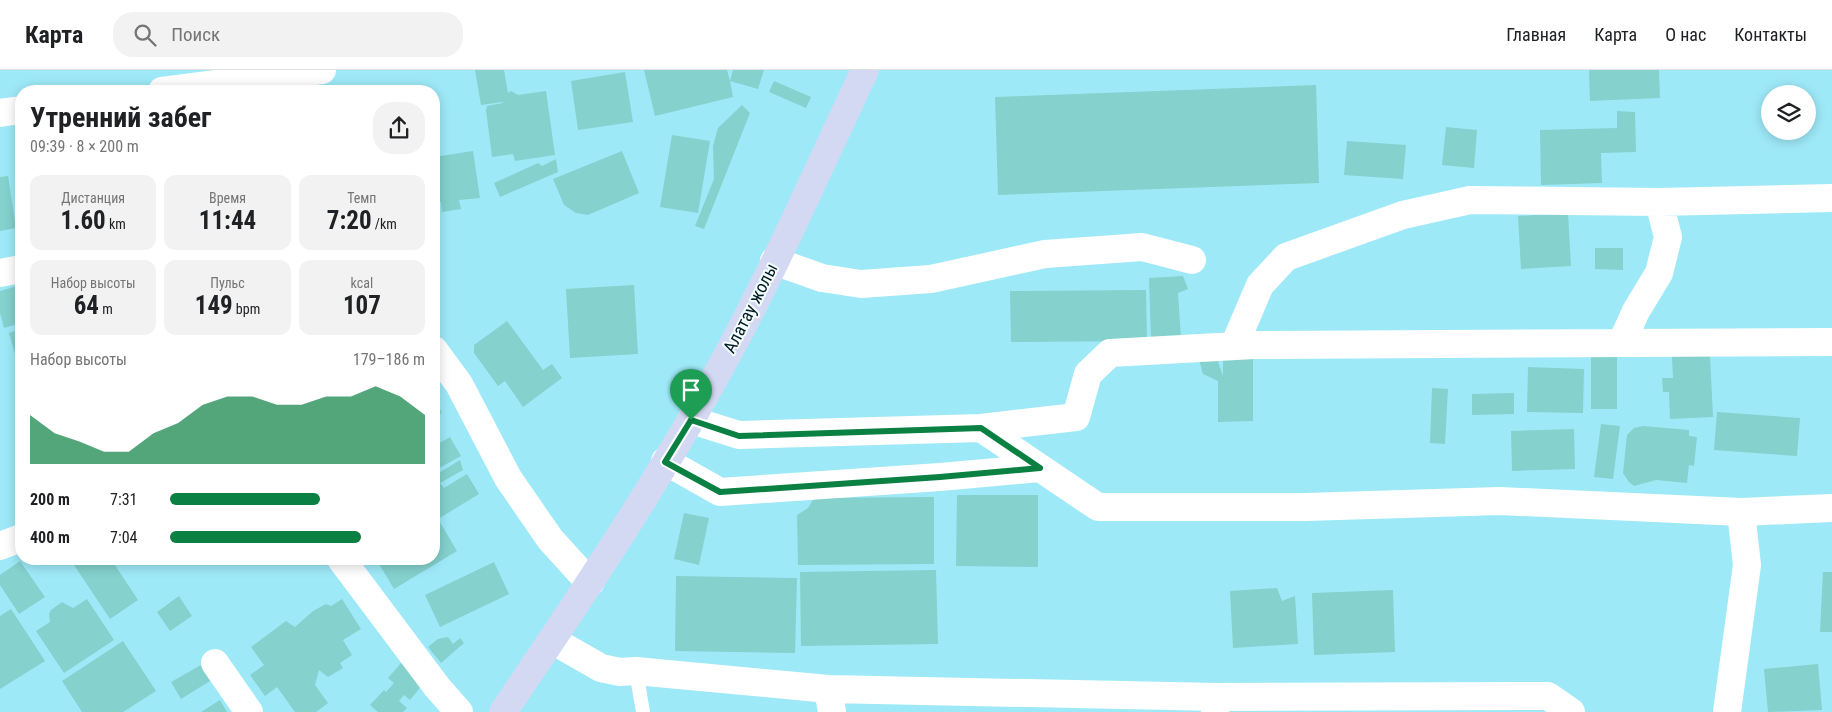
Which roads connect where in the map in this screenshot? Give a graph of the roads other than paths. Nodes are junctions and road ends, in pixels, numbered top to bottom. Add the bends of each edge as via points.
1 (322, 70) edge
2 (865, 70) edge
3 (208, 85) edge
4 (15, 111) edge
5 (0, 113) edge
6 (1832, 198) edge
7 (1660, 202) junction
8 (1192, 260) dead end
9 (774, 261) junction
10 (15, 270) edge
11 (0, 273) edge
12 (1622, 342) junction
13 (1832, 342) edge
14 (1234, 346) junction
15 (440, 358) edge
16 (691, 420) junction
17 (981, 428) junction
18 (665, 462) junction
19 (1040, 468) junction
20 (1832, 508) edge
21 (1741, 512) junction
22 (15, 540) edge
23 (0, 546) edge
24 (346, 565) edge
25 (590, 583) junction
26 (552, 640) junction
27 (215, 663) dead end
28 (636, 671) junction
29 (830, 700) edge
30 (1216, 705) edge
31 (248, 712) edge
32 (459, 712) edge
33 (503, 712) edge
34 (643, 712) edge
35 (1571, 712) edge
36 (1727, 712) edge

1 - 3 street
2 - 9 main road, Алатау жолы
4 - 5 street
6 - 7 street
7 - 12 street via 1668,237 1659,273
7 - 14 street via 1470,200 1403,215 1286,257 1260,285
8 - 9 street via 1142,247 1045,254 931,279 861,284 822,278
9 - 16 main road, Алатау жолы
10 - 11 street
12 - 13 street
12 - 14 street
14 - 17 street via 1110,353 1088,374 1076,417
15 - 25 street via 459,384 508,478 550,539
16 - 17 street via 739,436
16 - 18 main road, Алатау жолы
17 - 19 street
18 - 19 street via 720,492
18 - 25 main road, Алатау жолы
19 - 21 street via 1098,507 1306,507 1500,502
20 - 21 street
21 - 36 street via 1747,565
22 - 23 street
24 - 32 street
25 - 26 main road, Алатау жолы
26 - 28 street via 601,668
26 - 33 main road, Алатау жолы
27 - 31 street
28 - 29 street
28 - 34 lane
29 - 30 street
30 - 35 street via 1548,696

